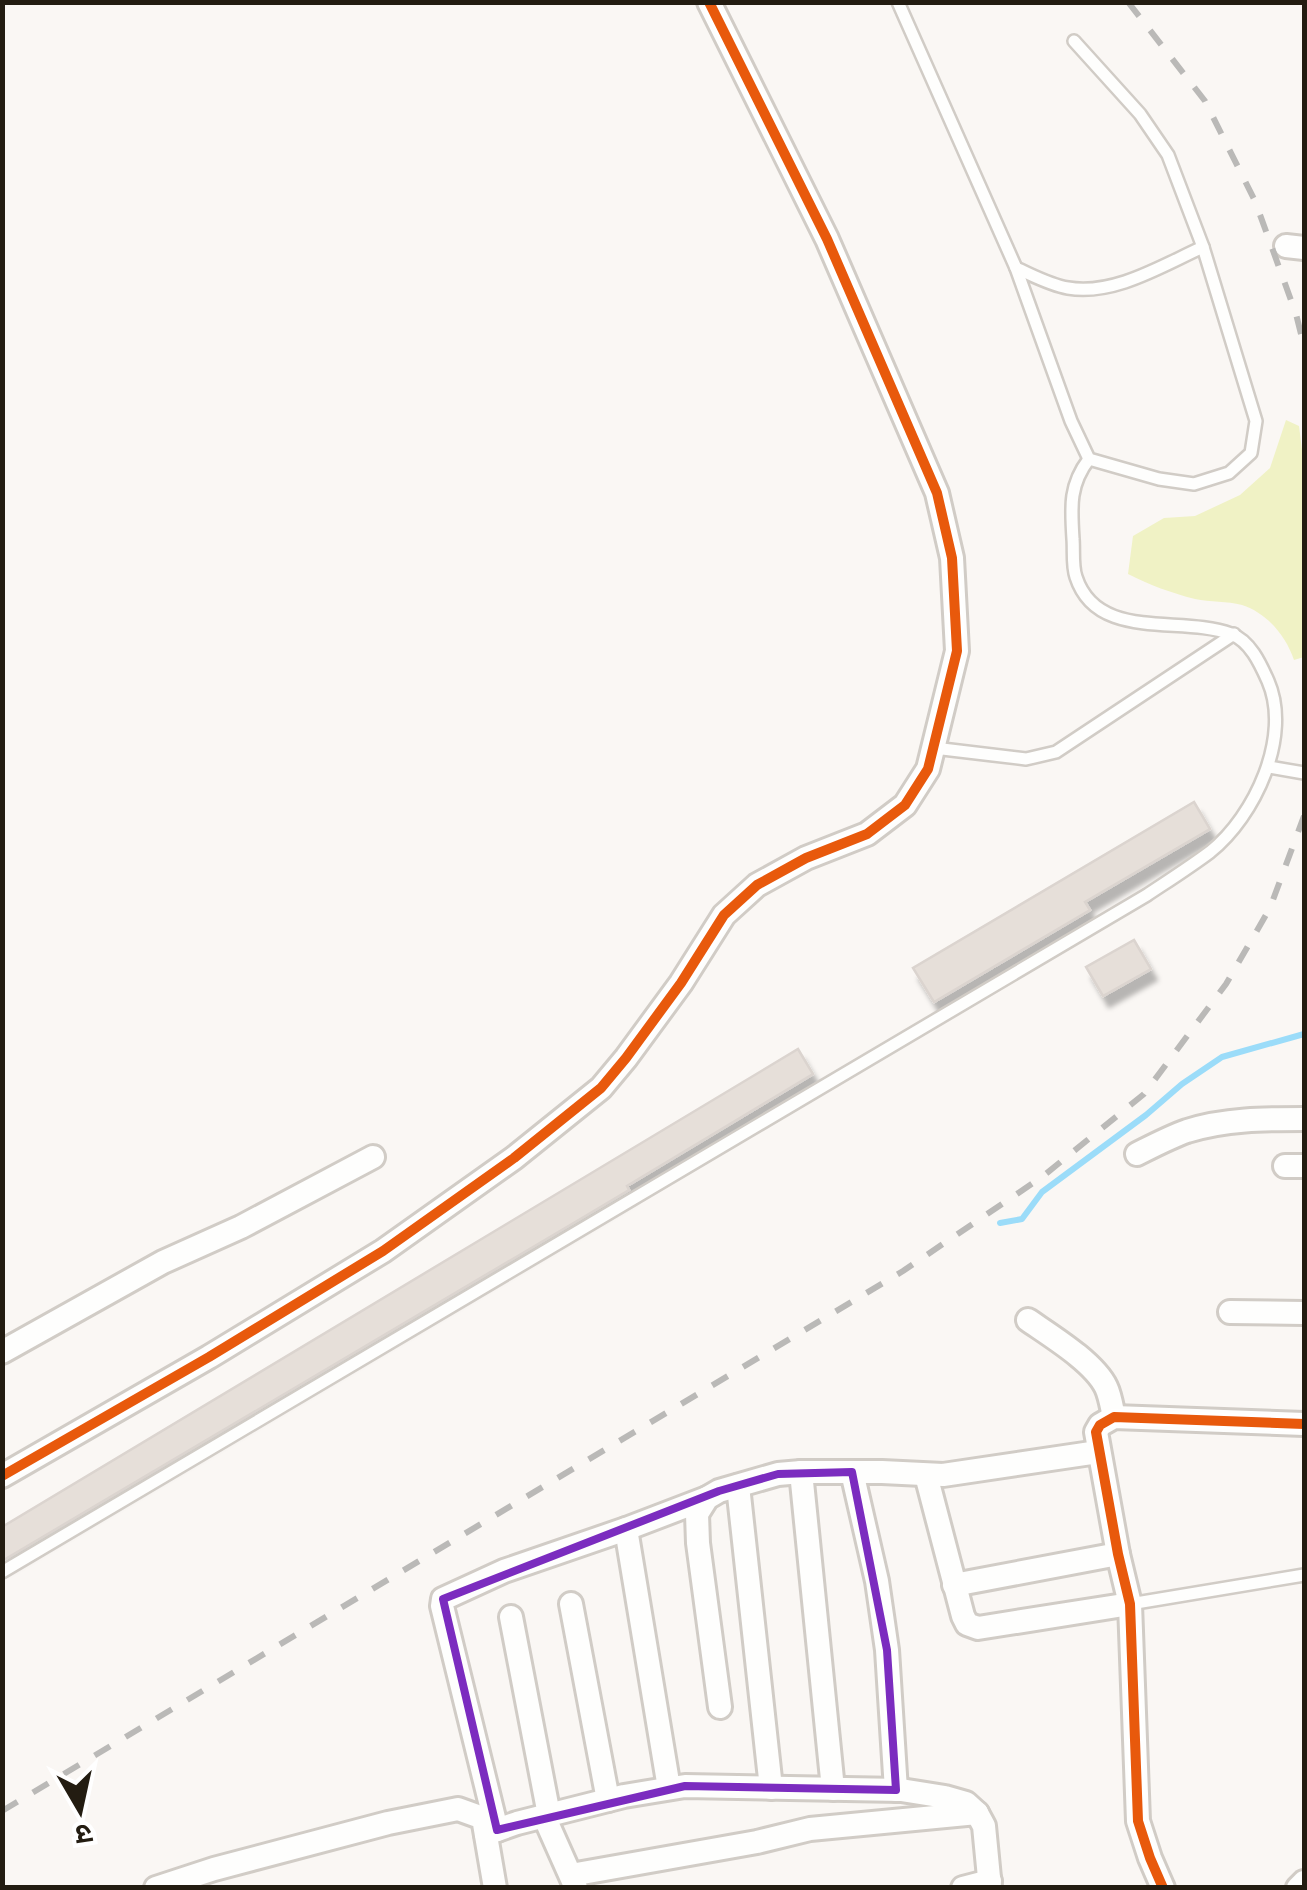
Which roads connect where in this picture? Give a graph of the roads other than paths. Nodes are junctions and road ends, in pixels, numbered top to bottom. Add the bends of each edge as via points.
1 (709, 2) edge
2 (898, 2) edge
3 (1074, 41) dead end
4 (1203, 247) junction
5 (1016, 268) junction
6 (1089, 459) junction
7 (1234, 634) junction
8 (934, 748) junction
9 (1269, 767) junction
10 (1304, 772) edge
11 (1304, 1119) edge
12 (1136, 1154) dead end
13 (373, 1156) dead end
14 (1230, 1312) dead end
15 (1304, 1313) edge
16 (1028, 1320) dead end
17 (2, 1352) edge
18 (1114, 1418) junction
19 (1304, 1424) edge
20 (1098, 1452) junction
21 (801, 1472) junction
22 (852, 1472) junction
23 (926, 1475) junction
24 (2, 1476) edge
25 (738, 1486) junction
26 (707, 1498) junction
27 (626, 1530) junction
28 (1118, 1554) junction
29 (2, 1572) edge
30 (1304, 1575) edge
31 (954, 1585) junction
32 (571, 1604) dead end
33 (1130, 1604) junction
34 (511, 1618) dead end
35 (720, 1707) dead end
36 (669, 1788) junction
37 (771, 1788) junction
38 (832, 1789) junction
39 (896, 1790) junction
40 (608, 1800) junction
41 (977, 1812) junction
42 (547, 1815) junction
43 (492, 1832) junction
44 (574, 1881) edge
45 (1304, 1882) edge
46 (990, 1884) edge
47 (156, 1888) edge
48 (496, 1888) edge
49 (964, 1888) edge
50 (1163, 1888) edge
51 (1298, 1888) edge

1 - 8 street via 826,240 937,492 952,558 957,650
2 - 5 lane
3 - 4 lane via 1168,155
4 - 5 lane via 1099,289 1067,288
4 - 6 lane via 1256,420 1251,453 1229,473 1194,484
5 - 6 lane
6 - 7 lane via 1077,474 1071,505 1075,576 1089,602 1111,617
7 - 8 lane via 1056,752 1026,758
7 - 9 lane via 1257,656 1272,692
8 - 24 street via 905,805 866,834 757,884 724,915 601,1088 514,1158 383,1250
9 - 10 lane
9 - 29 lane via 1245,813 1213,850 1147,895
11 - 12 street via 1212,1125
13 - 17 street
14 - 15 street
16 - 18 street via 1096,1374
18 - 19 street
18 - 20 street via 1096,1432
20 - 23 street
20 - 28 street
21 - 22 street
21 - 25 street
21 - 38 street
22 - 23 street
22 - 39 street via 887,1650
23 - 31 street
25 - 26 street
25 - 37 street
26 - 27 street
26 - 35 street via 697,1514 698,1543
27 - 36 street
27 - 43 street via 443,1598
28 - 31 street
28 - 33 street
30 - 33 lane
31 - 33 street via 962,1616 978,1628
32 - 40 street
33 - 50 street via 1138,1820
34 - 42 street
36 - 37 street
36 - 40 street
37 - 38 street
38 - 39 street
39 - 41 street via 945,1797
40 - 42 street
41 - 44 street via 810,1830
41 - 46 street
42 - 43 street
42 - 44 street
43 - 47 street via 483,1818 458,1809
43 - 48 street
45 - 51 street
46 - 49 street

